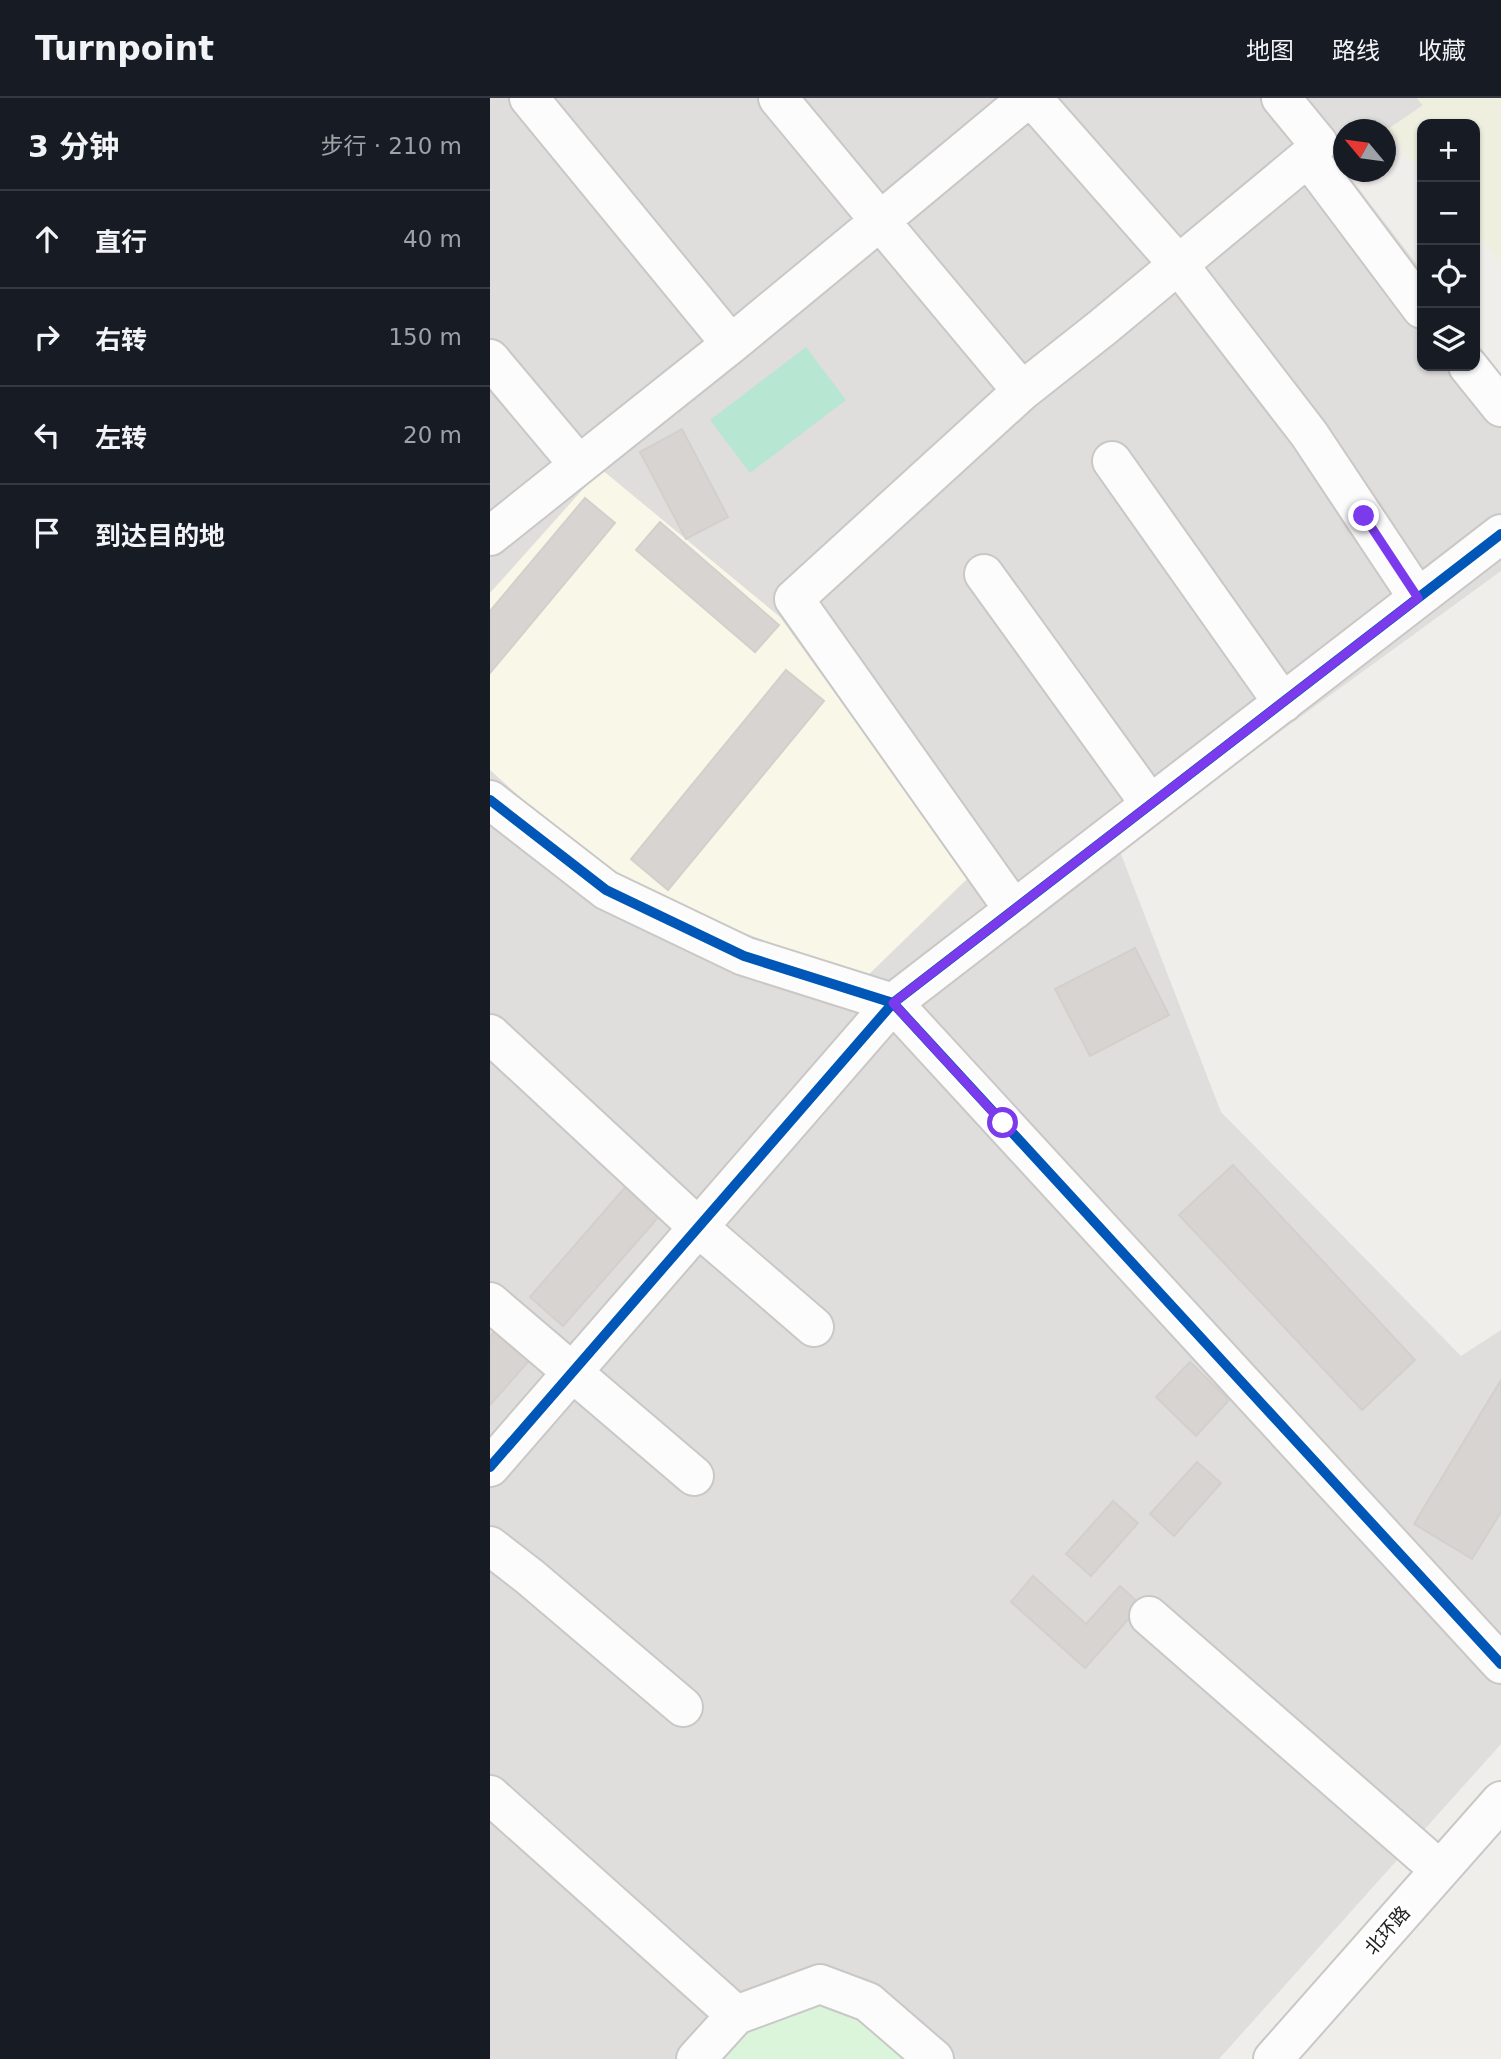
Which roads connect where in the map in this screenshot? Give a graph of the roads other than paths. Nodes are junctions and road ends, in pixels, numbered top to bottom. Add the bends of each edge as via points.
1 (529, 98) edge
2 (778, 98) edge
3 (1030, 98) edge
4 (1281, 98) edge
5 (1308, 157) junction
6 (880, 221) junction
7 (1178, 264) junction
8 (1421, 308) edge
9 (732, 344) junction
10 (490, 359) edge
11 (1472, 371) edge
12 (1023, 391) junction
13 (1501, 407) edge
14 (1112, 461) dead end
15 (579, 465) junction
16 (1501, 534) edge
17 (490, 536) edge
18 (984, 574) dead end
19 (1418, 598) junction
20 (1283, 703) junction
21 (490, 800) edge
22 (1150, 804) junction
23 (1014, 910) junction
24 (893, 1003) junction
25 (490, 1034) edge
26 (698, 1227) junction
27 (490, 1302) edge
28 (814, 1327) dead end
29 (572, 1373) junction
30 (490, 1467) edge
31 (694, 1476) dead end
32 (490, 1546) edge
33 (1149, 1616) dead end
34 (1501, 1664) edge
35 (683, 1707) dead end
36 (490, 1795) edge
37 (1501, 1801) edge
38 (1440, 1870) junction
39 (736, 2015) junction
40 (696, 2059) edge
41 (934, 2059) edge
42 (1273, 2059) edge

1 - 9 street
2 - 6 street
3 - 6 street
3 - 7 street
4 - 5 street via 1318,143
5 - 7 street
5 - 8 street
6 - 9 street
6 - 12 street
7 - 12 street
7 - 19 street via 1309,434
9 - 15 street
10 - 15 street
11 - 13 street
12 - 23 street via 794,599
14 - 20 street
15 - 17 street
16 - 19 street
18 - 22 street
19 - 20 street
20 - 22 street
21 - 24 street via 606,890 744,956
22 - 23 street
23 - 24 street
24 - 26 street
24 - 34 street
25 - 26 street
26 - 28 street
26 - 29 street
27 - 29 street
29 - 30 street
29 - 31 street
32 - 35 street
33 - 38 street
36 - 39 street
37 - 38 street, 北环路
38 - 42 street, 北环路
39 - 40 street
39 - 41 street via 820,1984 868,2002

